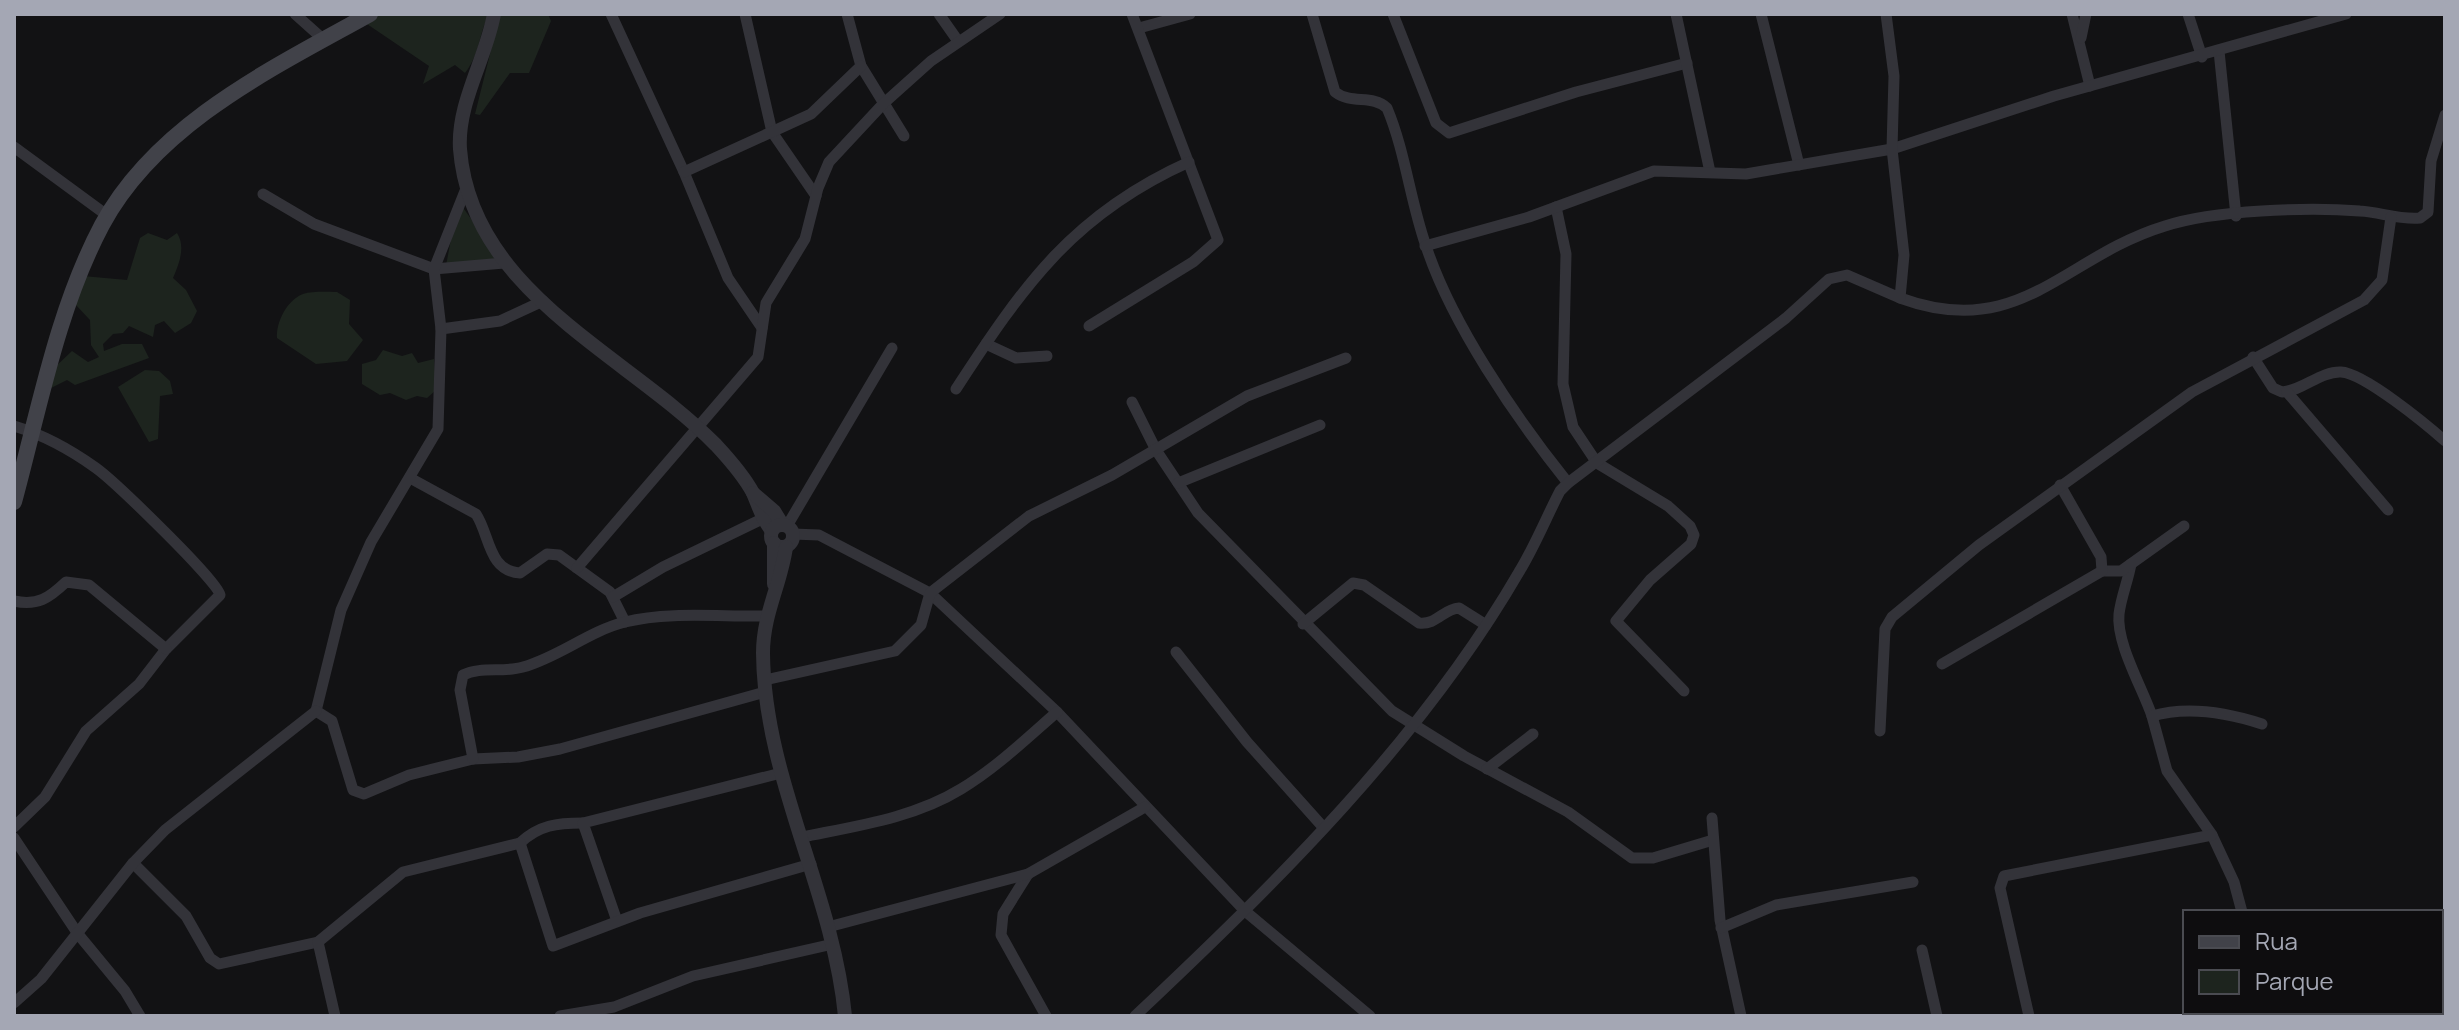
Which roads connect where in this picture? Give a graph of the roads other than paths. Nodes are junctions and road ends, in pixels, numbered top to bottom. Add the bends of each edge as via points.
1 (295, 14) edge
2 (370, 14) edge
3 (494, 14) edge
4 (611, 14) edge
5 (745, 14) edge
6 (847, 14) edge
7 (939, 14) edge
8 (1000, 14) edge
9 (1132, 14) edge
10 (1190, 14) edge
11 (1312, 14) edge
12 (1393, 14) edge
13 (1676, 14) edge
14 (1761, 14) edge
15 (1886, 14) edge
16 (2072, 14) edge
17 (2086, 14) edge
18 (2188, 14) edge
19 (2294, 14) edge
20 (2346, 14) edge
21 (1139, 28) junction
22 (2298, 28) junction
23 (324, 40) junction
24 (958, 41) junction
25 (2080, 47) junction
26 (2219, 51) junction
27 (2202, 57) junction
28 (1687, 63) junction
29 (861, 66) junction
30 (2090, 86) junction
31 (883, 104) junction
32 (2445, 115) edge
33 (772, 132) junction
34 (904, 136) dead end
35 (14, 147) edge
36 (1892, 149) junction
37 (1189, 162) junction
38 (1799, 165) junction
39 (684, 172) junction
40 (1710, 172) junction
41 (467, 186) junction
42 (263, 194) dead end
43 (816, 196) junction
44 (1556, 207) junction
45 (108, 216) junction
46 (2236, 216) junction
47 (2391, 217) junction
48 (1425, 246) junction
49 (504, 263) junction
50 (434, 269) junction
51 (1900, 298) junction
52 (543, 301) junction
53 (1089, 326) dead end
54 (762, 328) junction
55 (441, 329) junction
56 (986, 344) junction
57 (892, 348) dead end
58 (1047, 356) dead end
59 (2253, 357) junction
60 (1346, 358) dead end
61 (956, 389) dead end
62 (2287, 392) junction
63 (1132, 402) dead end
64 (1320, 425) dead end
65 (14, 426) edge
66 (698, 428) junction
67 (33, 432) junction
68 (2445, 441) edge
69 (1156, 450) junction
70 (1597, 463) junction
71 (410, 478) junction
72 (1178, 483) junction
73 (1568, 483) junction
74 (2060, 485) junction
75 (753, 493) junction
76 (14, 502) edge
77 (2388, 510) dead end
78 (762, 519) junction
79 (2184, 526) dead end
80 (782, 534) junction
81 (2131, 564) junction
82 (577, 568) junction
83 (2102, 571) junction
84 (930, 593) junction
85 (613, 597) junction
86 (14, 601) edge
87 (766, 616) junction
88 (625, 622) junction
89 (1303, 624) junction
90 (1486, 625) junction
91 (166, 649) junction
92 (1176, 652) dead end
93 (1942, 664) dead end
94 (765, 686) junction
95 (1684, 691) dead end
96 (316, 711) junction
97 (1057, 712) junction
98 (2152, 716) junction
99 (2262, 724) dead end
100 (1413, 725) junction
101 (1880, 731) dead end
102 (1533, 734) dead end
103 (473, 759) junction
104 (1487, 769) junction
105 (781, 773) junction
106 (1145, 807) junction
107 (1712, 818) dead end
108 (583, 823) junction
109 (14, 827) edge
110 (1323, 827) junction
111 (2212, 835) junction
112 (802, 837) junction
113 (14, 838) edge
114 (1713, 840) junction
115 (520, 843) junction
116 (133, 863) junction
117 (811, 864) junction
118 (1028, 874) junction
119 (1913, 882) dead end
120 (2241, 910) edge
121 (1245, 911) junction
122 (617, 921) junction
123 (828, 927) junction
124 (1721, 928) junction
125 (78, 934) junction
126 (318, 942) junction
127 (833, 944) junction
128 (1922, 950) dead end
129 (14, 1003) edge
130 (140, 1016) edge
131 (335, 1016) edge
132 (560, 1016) edge
133 (845, 1016) edge
134 (1046, 1016) edge
135 (1135, 1016) edge
136 (1370, 1016) edge
137 (1741, 1016) edge
138 (1937, 1016) edge
139 (2029, 1016) edge

1 - 23 street
2 - 23 main road
3 - 41 street via 461,122
4 - 39 street
5 - 33 street
6 - 29 street
7 - 24 street
8 - 24 street
9 - 21 street
10 - 21 street
11 - 48 street via 1335,92 1344,99 1374,100 1387,108
12 - 28 street via 1436,123 1449,133
13 - 28 street
14 - 38 street
15 - 36 street via 1894,76
16 - 25 street
17 - 25 street
18 - 27 street
19 - 22 street
20 - 22 street
21 - 37 street
22 - 26 street
23 - 45 main road via 199,117 155,156
24 - 31 street
25 - 30 street
26 - 27 street
26 - 46 street
27 - 30 street
28 - 40 street
29 - 31 street
29 - 33 street via 823,106
30 - 36 street
31 - 34 street
31 - 43 street via 829,162
32 - 47 street via 2431,161 2428,212 2420,218
33 - 39 street
33 - 43 street
35 - 45 street
36 - 38 street
36 - 51 street via 1904,255
37 - 53 street via 1219,235 1216,244
37 - 56 street via 1095,215 1017,296
38 - 40 street via 1746,174
39 - 54 street via 728,278
40 - 44 street via 1642,173
41 - 49 street via 480,223
41 - 50 street
42 - 50 street via 314,224
43 - 54 street via 805,239 766,303
44 - 48 street
44 - 70 street via 1566,254 1566,405 1573,427
45 - 67 main road via 84,262
46 - 47 street via 2359,211
46 - 51 street via 2164,226 2050,285 1982,312 1964,313
47 - 59 street via 2387,263 2376,290 2343,313
48 - 73 street via 1486,367
49 - 50 street
49 - 52 street
50 - 55 street
51 - 70 street via 1847,275 1829,279
52 - 55 street via 500,321
52 - 66 street
54 - 66 street via 752,367
55 - 71 street via 438,429
56 - 58 street via 1016,358
56 - 61 street
57 - 80 street
59 - 62 street via 2273,388
59 - 74 street via 2192,392
60 - 69 street via 1247,396
62 - 68 street via 2346,373 2402,406
62 - 77 street
63 - 69 street
64 - 72 street
65 - 67 street
66 - 75 street
66 - 82 street
67 - 76 main road
67 - 91 street via 98,470 219,588 211,606
69 - 72 street
69 - 84 street via 1029,516
70 - 73 street
70 - 95 street via 1658,499 1693,530 1691,544 1650,580 1616,621
71 - 82 street via 476,514 489,550 511,572 520,573 547,554 559,555
71 - 96 street via 371,542 341,610
72 - 89 street via 1226,545
73 - 90 street
74 - 83 street via 2101,557
74 - 101 street via 1892,617 1885,629
75 - 78 street
75 - 80 street via 774,511
78 - 80 street
78 - 85 street via 694,550
79 - 81 street
80 - 84 street via 813,533
80 - 87 street
81 - 83 street via 2121,571
81 - 98 street via 2119,630
82 - 85 street
83 - 93 street
84 - 94 street via 921,625 895,651
84 - 97 street
85 - 88 street
86 - 91 street via 36,603 66,582 89,585
87 - 88 street
87 - 94 street
88 - 103 street via 540,662 463,675 460,690
89 - 90 street via 1353,583 1419,623 1430,624 1459,608
89 - 100 street via 1379,702
90 - 100 street
91 - 109 street via 139,684 86,731 45,797
92 - 110 street
94 - 103 street via 560,749
94 - 105 street
96 - 103 street via 332,721 358,793
96 - 116 street via 165,830
97 - 106 street
97 - 112 street via 984,773 936,803
98 - 99 street via 2211,713
98 - 111 street via 2167,771
100 - 104 street
100 - 110 street
102 - 104 street
104 - 114 street via 1568,812 1632,858 1653,858
105 - 108 street
105 - 112 street
106 - 118 street
106 - 121 street
107 - 114 street
108 - 115 street via 554,823
108 - 122 street
110 - 121 street
111 - 120 street
111 - 139 street via 2004,876 2000,888
112 - 117 street
113 - 125 street
114 - 124 street
115 - 122 street via 553,946
115 - 126 street via 403,872
116 - 125 street
116 - 126 street via 186,916 210,958 219,964
117 - 122 street
117 - 123 street
118 - 123 street
118 - 134 street via 1003,914 1001,935
119 - 124 street via 1776,905
121 - 135 street
121 - 136 street
123 - 127 street
124 - 137 street
125 - 129 street
125 - 130 street
126 - 131 street
127 - 132 street via 679,980 614,1007
127 - 133 street
128 - 138 street

